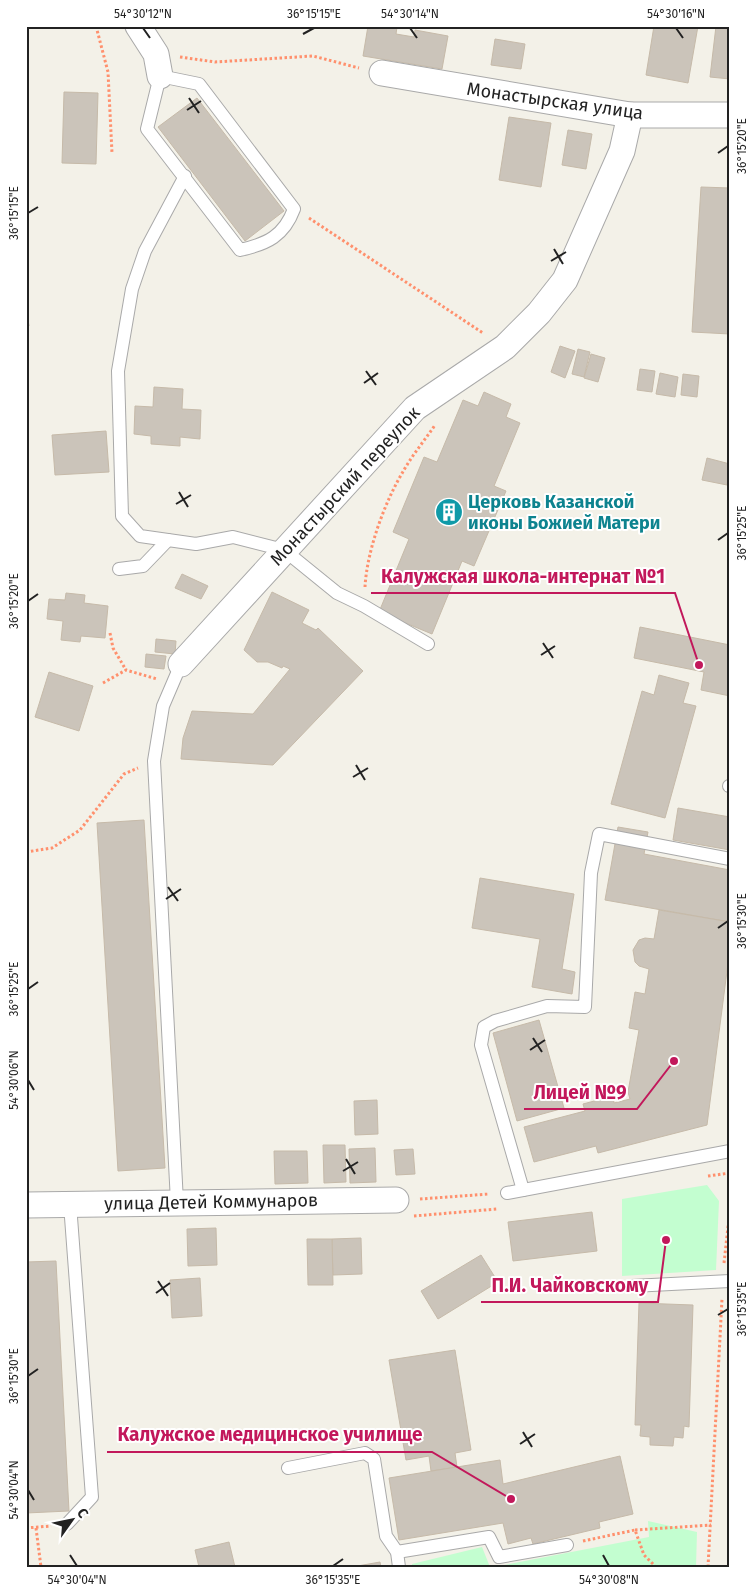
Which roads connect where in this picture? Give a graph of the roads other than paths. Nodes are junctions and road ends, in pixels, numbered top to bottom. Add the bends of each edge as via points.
1 (138, 26) edge
2 (158, 65) junction
3 (382, 73) road end
4 (630, 115) junction
5 (730, 115) edge
6 (185, 176) junction
7 (168, 540) junction
8 (284, 550) junction
9 (119, 569) dead end
10 (428, 644) dead end
11 (177, 674) joint
12 (730, 859) edge
13 (730, 1151) edge
14 (523, 1190) junction
15 (507, 1193) road end
16 (396, 1200) road end
17 (177, 1202) junction
18 (70, 1204) junction
19 (26, 1205) edge
20 (726, 1281) edge
21 (632, 1286) dead end
22 (288, 1468) dead end
23 (67, 1524) dead end
24 (567, 1545) road end
25 (397, 1552) junction
26 (399, 1567) edge

1 - 2 street
2 - 6 lane via 147,129
2 - 6 lane via 199,84 294,209 288,225 264,244 240,250
3 - 4 street, Монастырская улица
4 - 5 street, Монастырская улица
4 - 8 street, Монастырский переулок via 622,150 566,280 540,313 505,347 415,408
6 - 7 lane via 145,251 132,289 118,371 122,516 140,536
7 - 8 lane via 196,544 233,537
7 - 9 lane via 143,566
8 - 10 lane via 336,593
8 - 11 street, Монастырский переулок
11 - 17 lane via 163,706 154,761
12 - 14 lane via 599,834 591,873 585,1007 547,1006 495,1021 484,1027 480,1045
13 - 14 lane
14 - 15 lane
16 - 17 street, улица Детей Коммунаров
17 - 18 street, улица Детей Коммунаров
18 - 19 street, улица Детей Коммунаров
18 - 23 lane via 92,1497
20 - 21 lane
22 - 25 lane via 365,1453 374,1460 386,1536
24 - 25 lane via 499,1557 490,1537
25 - 26 lane

